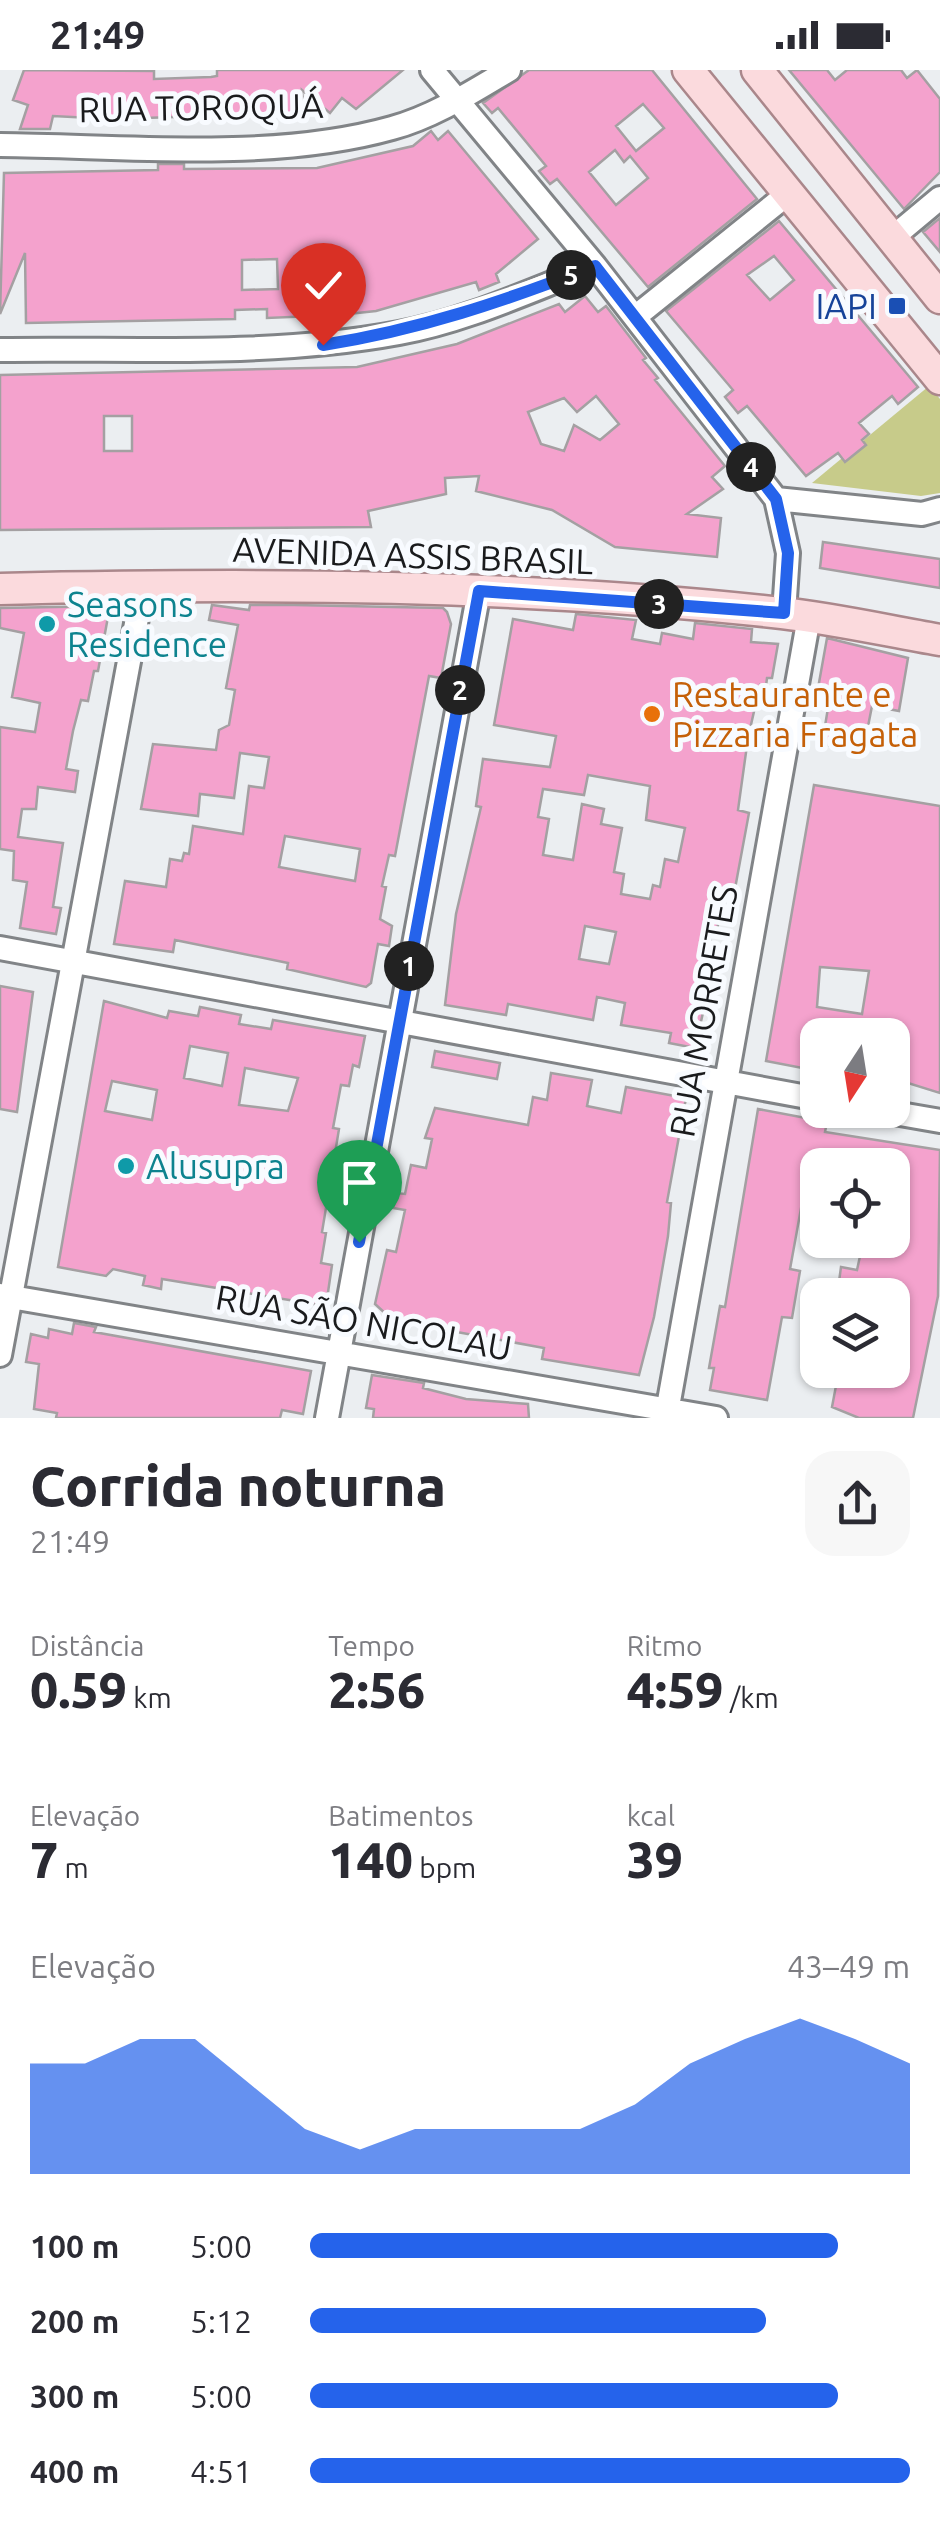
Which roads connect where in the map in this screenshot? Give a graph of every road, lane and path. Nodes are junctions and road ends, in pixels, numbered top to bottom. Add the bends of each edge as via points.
1 (432, 70) edge
2 (509, 70) edge
3 (688, 70) edge
4 (757, 70) edge
5 (459, 100) junction
6 (0, 145) edge
7 (789, 192) junction
8 (940, 198) edge
9 (892, 238) junction
10 (595, 266) junction
11 (940, 298) edge
12 (635, 316) junction
13 (0, 350) edge
14 (940, 380) edge
15 (776, 499) junction
16 (940, 508) edge
17 (144, 586) junction
18 (0, 589) edge
19 (479, 591) junction
20 (797, 615) junction
21 (940, 640) edge
22 (0, 948) edge
23 (75, 960) junction
24 (399, 1020) junction
25 (726, 1083) junction
26 (800, 1096) edge
27 (910, 1116) edge
28 (940, 1121) edge
29 (5, 1296) edge
30 (339, 1354) junction
31 (0, 1355) edge
32 (666, 1414) edge
33 (327, 1418) edge
34 (716, 1418) edge

1 - 5 street
2 - 5 street, RUA TOROQUÁ
3 - 7 main road
4 - 9 main road
5 - 6 street, RUA TOROQUÁ via 394,128 322,142
5 - 10 street
7 - 12 street
7 - 14 main road
8 - 9 street
9 - 11 main road
10 - 12 street
10 - 13 street via 403,332 323,345
12 - 15 street
15 - 16 street via 922,514
15 - 20 street, RUA MORRETES
17 - 18 main road, AVENIDA ASSIS BRASIL
17 - 19 main road, AVENIDA ASSIS BRASIL
17 - 23 street
19 - 20 main road, AVENIDA ASSIS BRASIL
19 - 24 street
20 - 21 main road, AVENIDA ASSIS BRASIL
20 - 25 street, RUA MORRETES
22 - 23 street
23 - 24 street
23 - 29 street
24 - 25 street
24 - 30 street
25 - 26 street
25 - 32 street, RUA MORRETES
27 - 28 street
29 - 30 street, RUA SÃO NICOLAU
29 - 31 street
30 - 32 street, RUA SÃO NICOLAU
30 - 33 street
32 - 34 street, RUA SÃO NICOLAU

